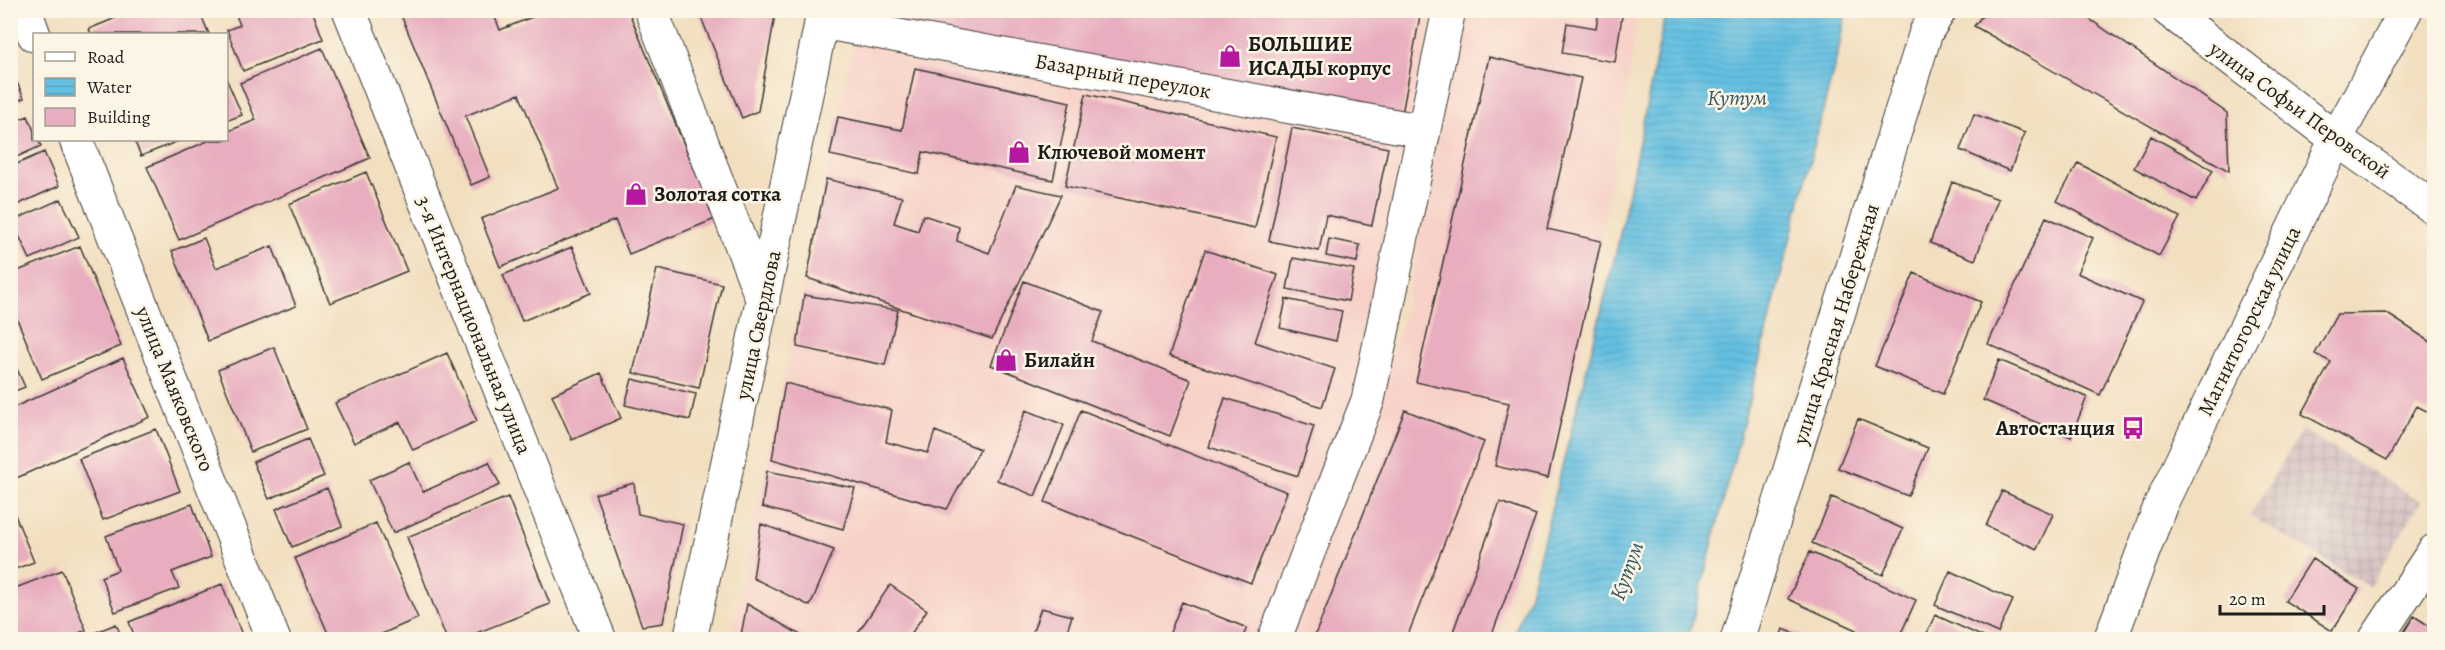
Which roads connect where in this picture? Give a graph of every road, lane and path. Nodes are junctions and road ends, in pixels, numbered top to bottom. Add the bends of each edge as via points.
1 (25, 10) edge
2 (349, 10) edge
3 (651, 10) edge
4 (1449, 10) edge
5 (1940, 10) edge
6 (2168, 10) edge
7 (2406, 10) edge
8 (822, 16) edge
9 (33, 33) edge
10 (1424, 131) junction
11 (2336, 139) junction
12 (76, 141) edge
13 (2434, 207) edge
14 (763, 301) junction
15 (2429, 573) edge
16 (274, 639) edge
17 (600, 639) edge
18 (690, 639) edge
19 (1274, 639) edge
20 (1737, 639) edge
21 (2109, 639) edge
22 (2375, 639) edge

1 - 9 street
2 - 17 street, 3-я Интернациональная улица
3 - 14 street
4 - 10 street
5 - 20 street, улица Красная Набережная via 1926,32
6 - 11 street, улица Софьи Перовской
7 - 11 street, Магнитогорская улица
8 - 10 street, Базарный переулок
8 - 14 street, улица Свердлова
10 - 19 street via 1368,400
11 - 13 street, улица Софьи Перовской
11 - 21 street, Магнитогорская улица via 2161,504
12 - 16 street, улица Маяковского
14 - 18 street, улица Свердлова
15 - 22 street

